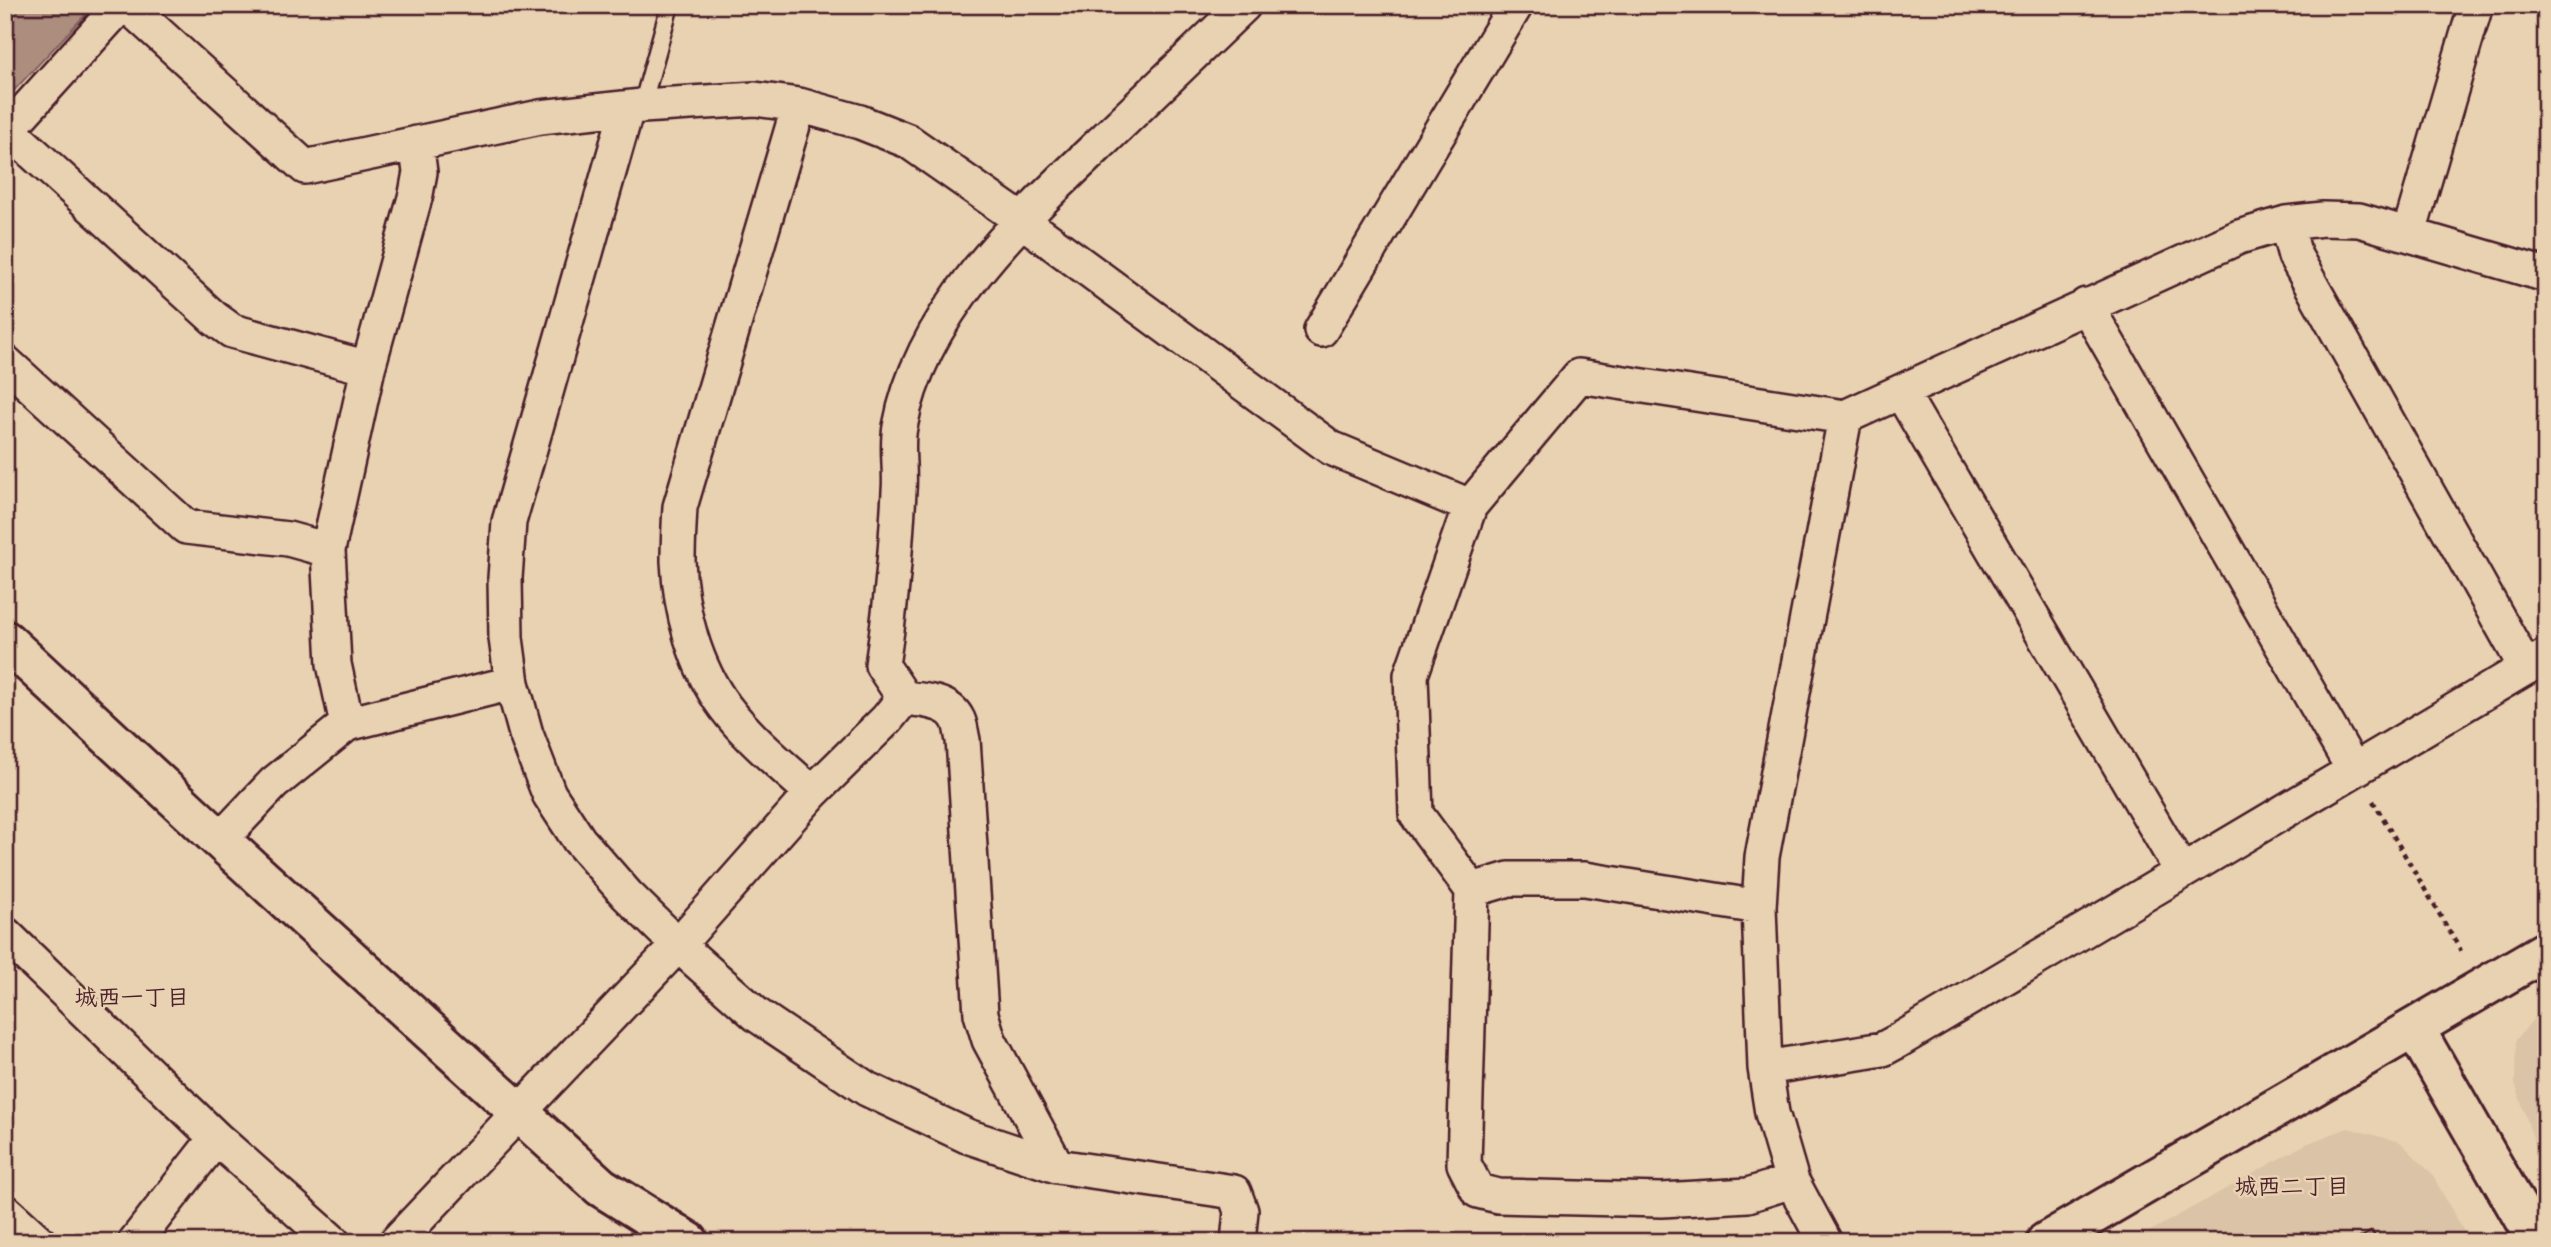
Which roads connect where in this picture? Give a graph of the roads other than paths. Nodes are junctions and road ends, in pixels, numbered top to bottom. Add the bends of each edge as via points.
1 (121, 5) edge
2 (127, 5) edge
3 (670, 5) edge
4 (1244, 5) edge
5 (1516, 5) edge
6 (2476, 5) edge
7 (799, 105) junction
8 (634, 108) junction
9 (6, 132) edge
10 (416, 143) junction
11 (1021, 220) junction
12 (2286, 223) junction
13 (2409, 233) junction
14 (2546, 275) edge
15 (2086, 305) junction
16 (1321, 330) dead end
17 (5, 362) edge
18 (368, 368) junction
19 (1901, 391) junction
20 (1845, 417) junction
21 (1470, 506) junction
22 (328, 550) junction
23 (5, 640) edge
24 (2536, 662) edge
25 (512, 683) junction
26 (904, 698) junction
27 (347, 724) junction
28 (2354, 769) junction
29 (812, 793) junction
30 (220, 840) junction
31 (2182, 872) junction
32 (1472, 890) junction
33 (1759, 907) junction
34 (5, 934) edge
35 (678, 945) junction
36 (2546, 951) edge
37 (2415, 1029) junction
38 (1765, 1068) junction
39 (518, 1113) junction
40 (216, 1138) junction
41 (1057, 1166) junction
42 (1792, 1181) junction
43 (5, 1211) edge
44 (38, 1242) edge
45 (135, 1242) edge
46 (333, 1242) edge
47 (396, 1242) edge
48 (690, 1242) edge
49 (1238, 1242) edge
50 (1825, 1242) edge
51 (2046, 1242) edge
52 (2537, 1242) edge

1 - 9 street
2 - 10 street via 304,167
3 - 8 lane
4 - 11 street
5 - 16 street
6 - 13 street
7 - 8 street via 755,99
7 - 11 street via 908,141
7 - 29 street via 680,507 678,562 683,602 704,673 748,734
8 - 10 street via 540,117
8 - 25 street via 509,522 506,638
9 - 18 street via 232,331
10 - 18 street via 416,194
11 - 21 street via 1331,448
11 - 26 street via 942,321 916,372 900,429 896,540 882,665
12 - 13 street via 2360,220
12 - 15 street via 2239,237
12 - 24 street via 2295,256
13 - 14 street
15 - 19 street
15 - 28 street
17 - 22 street via 186,527 288,539
18 - 22 street
19 - 20 street
19 - 31 street
20 - 21 street via 1579,376
20 - 33 street via 1762,857
21 - 32 street via 1410,675 1416,814
22 - 27 street via 334,664
23 - 30 street
24 - 28 street
25 - 27 street
25 - 35 street via 550,794 579,840
26 - 29 street
26 - 41 street via 929,701 949,709 957,718 963,740 981,1014 989,1040
27 - 30 street via 274,783
28 - 31 street
29 - 35 street
30 - 39 street
31 - 38 street via 1883,1049
32 - 33 street via 1509,879 1585,880
32 - 42 street via 1464,1164 1478,1191 1499,1196 1662,1200 1748,1195
33 - 38 street
34 - 40 street
35 - 39 street
35 - 41 street via 757,1015 867,1089 967,1136
36 - 37 street
37 - 51 street
37 - 52 street
38 - 42 street via 1772,1113
39 - 47 street
39 - 48 street via 601,1187
40 - 45 street
40 - 46 street
41 - 49 street via 1234,1192 1241,1211
42 - 50 street
43 - 44 street

